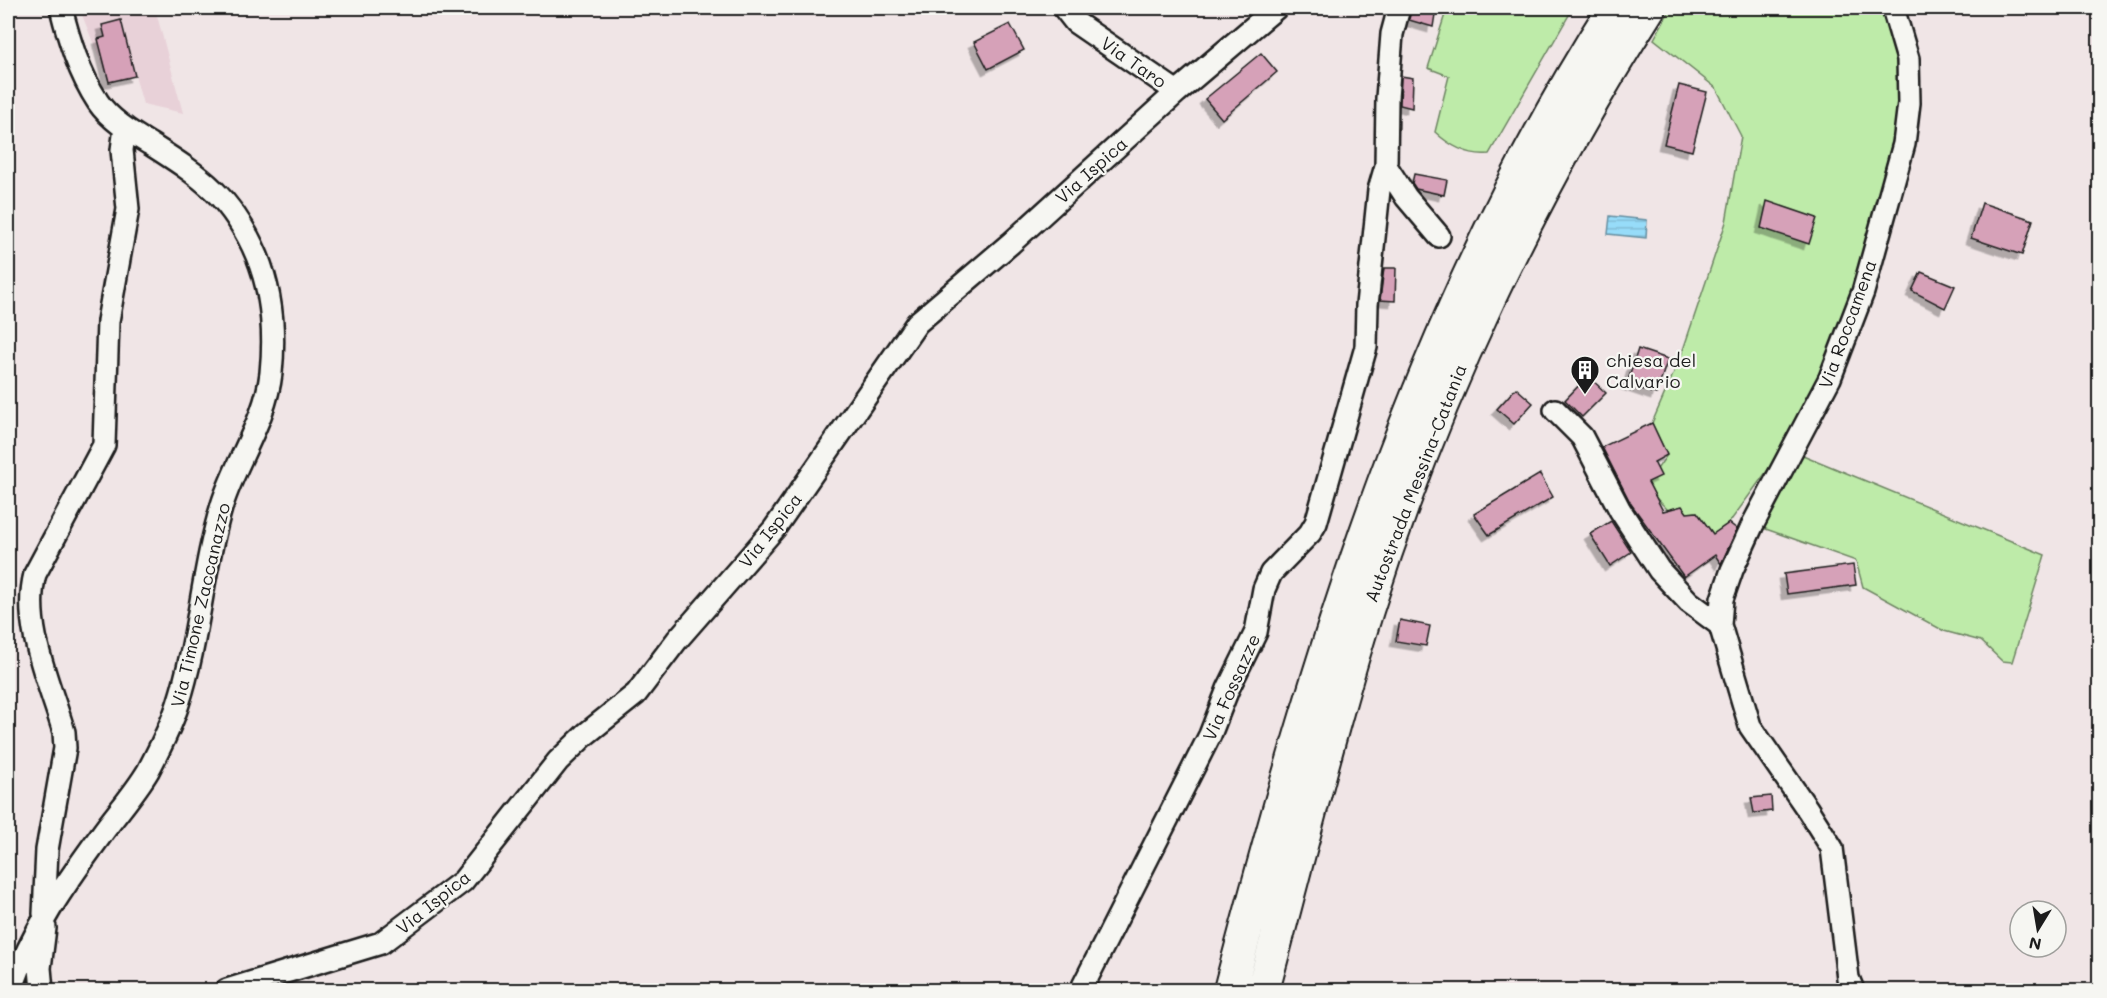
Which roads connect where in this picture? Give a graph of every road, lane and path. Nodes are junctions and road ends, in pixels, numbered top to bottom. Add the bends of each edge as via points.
1 (61, 8) edge
2 (1064, 8) edge
3 (1276, 8) edge
4 (1399, 8) edge
5 (1614, 8) edge
6 (1649, 8) edge
7 (1893, 8) edge
8 (1177, 92) junction
9 (125, 128) junction
10 (1386, 166) junction
11 (1439, 236) dead end
12 (1556, 410) dead end
13 (1719, 625) junction
14 (46, 850) junction
15 (74, 871) junction
16 (49, 909) junction
17 (10, 990) edge
18 (42, 990) edge
19 (227, 990) edge
20 (1081, 990) edge
21 (1230, 990) edge
22 (1263, 990) edge
23 (1853, 990) edge

1 - 9 street, Via Timone Zaccanazzo via 70,46 99,104
2 - 8 street, Via Taro via 1076,21
3 - 8 street, Via Ispica
4 - 10 street via 1391,45
5 - 21 highway, Autostrada Messina-Catania via 1580,62 1493,225 1410,409 1336,616
6 - 22 highway, Autostrada Messina-Catania via 1608,74 1511,255 1420,462 1348,673
7 - 13 street, Via Roccamena via 1908,59 1909,103 1904,144 1863,292 1830,378 1732,570 1722,599
8 - 19 street, Via Ispica via 917,323 774,529 677,640 636,694 558,762 463,881 381,943
9 - 14 street via 122,150 128,209 108,321 104,445 35,574 30,594 34,628 65,748
9 - 15 street, Via Timone Zaccanazzo via 201,176 242,224 270,299 271,376 264,407 223,502 210,548 179,703 146,774
10 - 11 street
10 - 20 street, Via Fossazze via 1379,190 1366,347 1316,523 1271,573 1256,632 1227,689 1210,735
12 - 13 street via 1582,436 1620,510 1659,570 1689,602
13 - 23 street, Via Roccamena via 1750,726 1832,849 1848,978
14 - 15 street
14 - 16 street
15 - 16 street, Via Timone Zaccanazzo
16 - 17 street via 34,932
16 - 18 street via 40,968

